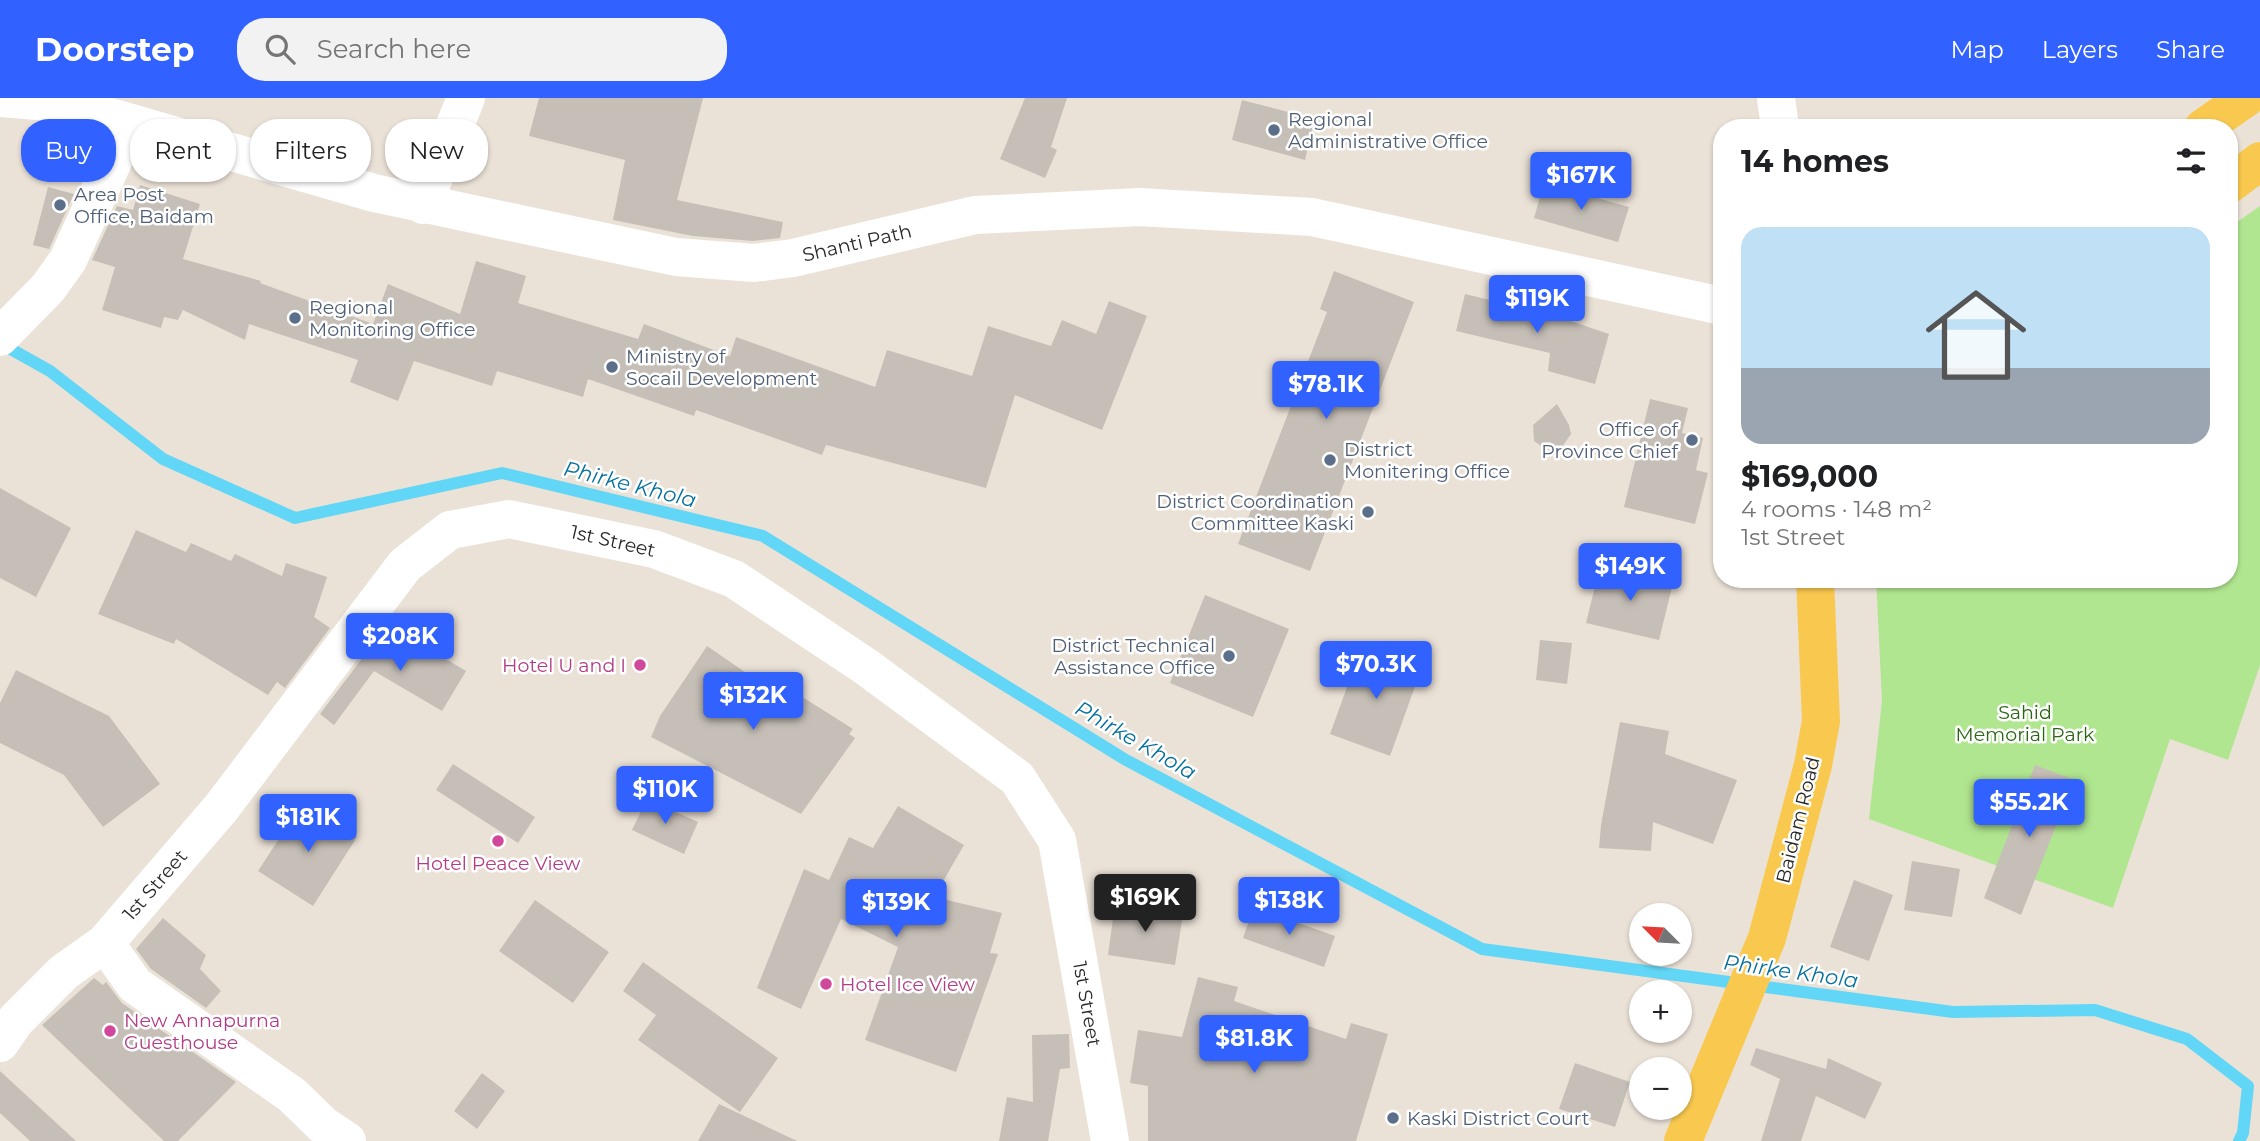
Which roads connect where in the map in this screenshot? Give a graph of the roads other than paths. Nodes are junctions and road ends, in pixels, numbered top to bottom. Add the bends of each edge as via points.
1 (0, 98) edge
2 (466, 98) edge
3 (1776, 98) edge
4 (2246, 98) edge
5 (58, 101) edge
6 (1779, 119) edge
7 (2216, 119) edge
8 (130, 124) joint
9 (236, 153) edge
10 (2260, 161) edge
11 (2238, 178) edge
12 (423, 205) junction
13 (1713, 304) edge
14 (0, 337) edge
15 (1815, 588) edge
16 (105, 943) junction
17 (0, 1043) edge
18 (347, 1141) edge
19 (1110, 1141) edge
20 (1683, 1141) edge

1 - 5 street, Shanti Path
2 - 12 street
3 - 6 street
4 - 7 main road
5 - 8 street, Shanti Path
8 - 14 street via 68,260 48,288
9 - 12 street, Shanti Path
10 - 11 main road
12 - 13 street, Shanti Path via 676,257 754,263 975,215 1140,207 1312,217
15 - 20 main road, Baidam Road via 1821,721 1814,765 1767,938
16 - 17 street, 1st Street via 64,972 16,1020
16 - 18 street via 135,985 292,1095
16 - 19 street, 1st Street via 221,808 405,565 450,530 509,519 654,549 734,579 844,652 1017,778 1057,840

